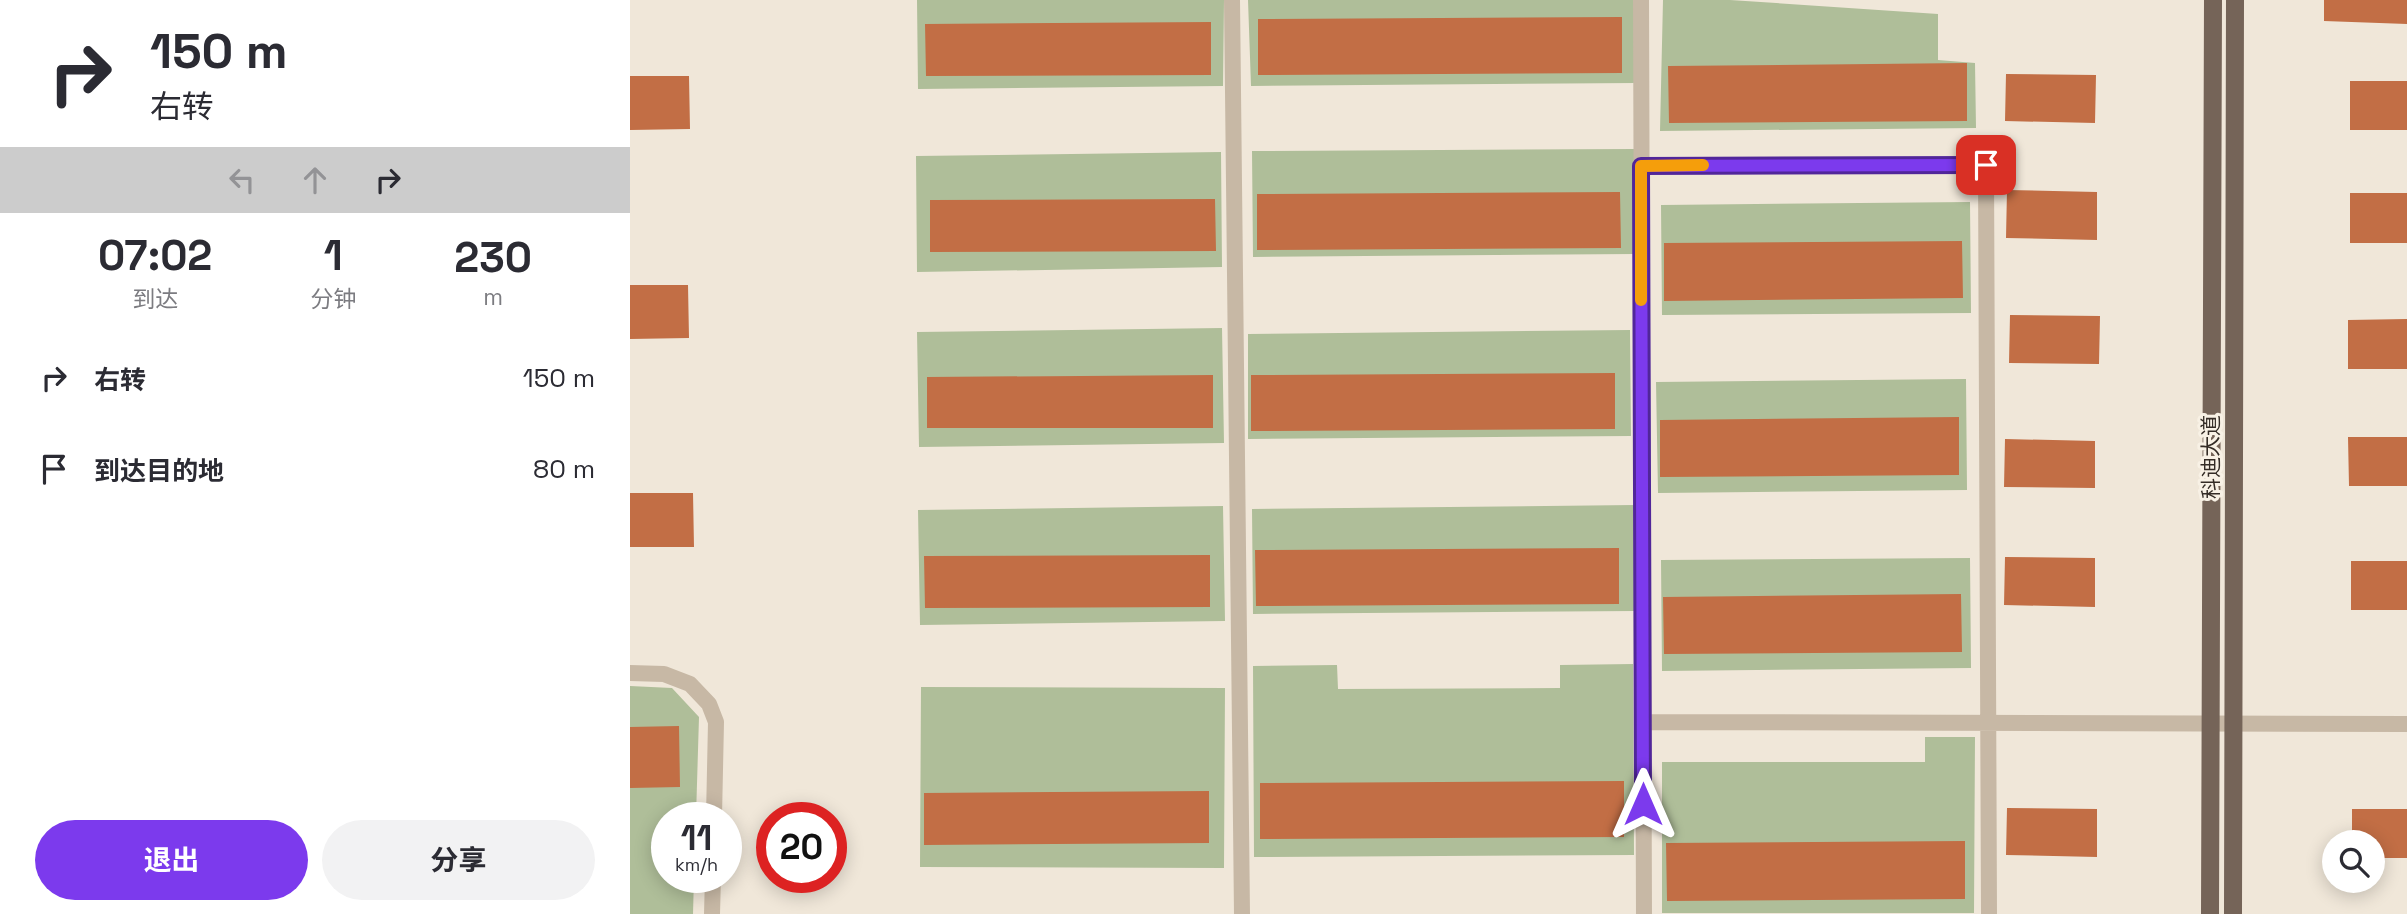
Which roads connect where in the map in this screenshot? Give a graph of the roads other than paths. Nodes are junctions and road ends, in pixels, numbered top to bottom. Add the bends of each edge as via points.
1 (1232, 0) edge
2 (1641, 0) edge
3 (2213, 0) edge
4 (2235, 0) edge
5 (1641, 166) junction
6 (630, 673) edge
7 (1643, 722) junction
8 (1990, 723) junction
9 (2211, 723) junction
10 (2233, 723) junction
11 (2407, 724) edge
12 (714, 802) edge
13 (713, 893) edge
14 (712, 914) edge
15 (1242, 914) edge
16 (1644, 914) edge
17 (1989, 914) edge
18 (2210, 914) edge
19 (2233, 914) edge

1 - 15 lane
2 - 5 lane
3 - 9 main road, 科迪大道
4 - 10 main road, 科迪大道
5 - 7 lane
5 - 8 lane via 1986,165
6 - 12 lane via 664,674 690,684 709,704 716,722
7 - 8 lane
7 - 16 lane
8 - 9 lane
8 - 17 lane
9 - 10 lane
9 - 18 main road, 科迪大道
10 - 11 lane
10 - 19 main road, 科迪大道
13 - 14 lane

